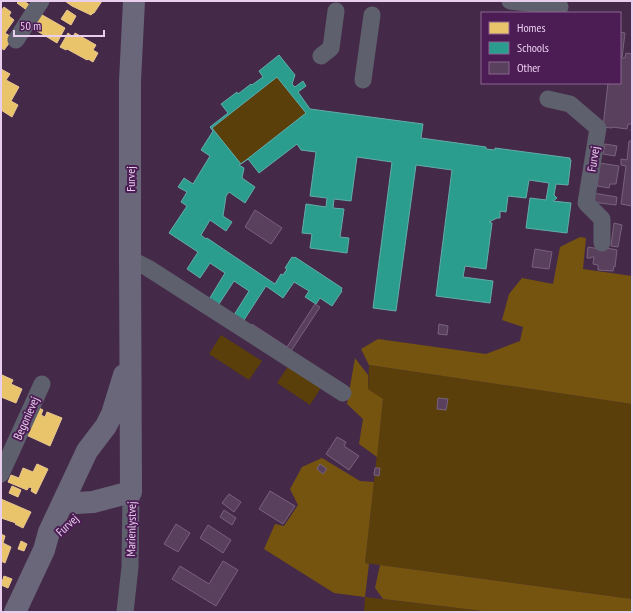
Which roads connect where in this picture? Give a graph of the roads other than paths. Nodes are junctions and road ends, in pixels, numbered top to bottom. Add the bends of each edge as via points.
1 (41, 1) edge
2 (134, 1) edge
3 (510, 1) edge
4 (560, 7) dead end
5 (336, 11) dead end
6 (372, 15) dead end
7 (16, 40) dead end
8 (321, 56) dead end
9 (363, 80) dead end
10 (548, 99) dead end
11 (602, 243) dead end
12 (130, 259) junction
13 (130, 357) junction
14 (42, 384) dead end
15 (343, 393) dead end
16 (1, 474) edge
17 (131, 492) junction
18 (64, 500) junction
19 (93, 502) junction
20 (44, 550) junction
21 (130, 567) junction
22 (15, 612) edge
23 (126, 612) edge
24 (134, 612) edge

1 - 7 street
2 - 12 main road, Furvej via 130,81
3 - 4 street
5 - 8 street via 332,48
6 - 9 street
10 - 11 street, Furvej via 570,104 598,128 586,203 602,219
12 - 13 main road, Furvej
12 - 15 street
13 - 17 main road, Furvej
13 - 18 main road, Furvej via 112,414 88,451
14 - 16 street, Begonievej
17 - 19 main road, Furvej
17 - 21 street, Marienlystvej
18 - 19 main road, Furvej via 77,503
18 - 20 main road, Furvej via 49,532
19 - 20 main road, Furvej via 68,522
20 - 22 main road, Furvej
21 - 23 street, Marienlystvej
21 - 24 street, Marienlystvej

